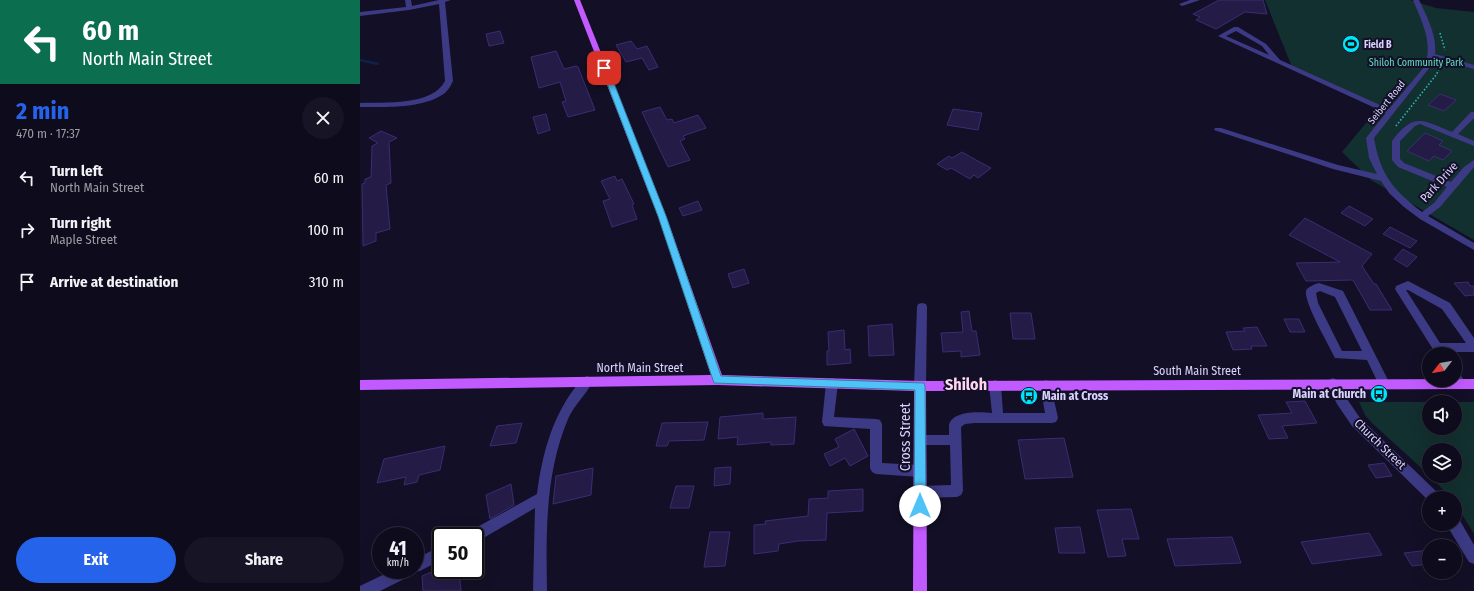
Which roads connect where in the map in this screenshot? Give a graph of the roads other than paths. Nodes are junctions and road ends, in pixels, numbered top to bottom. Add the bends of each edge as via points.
1 (408, 0) edge
2 (577, 0) edge
3 (1197, 0) edge
4 (1416, 0) edge
5 (445, 1) edge
6 (1182, 4) dead end
7 (409, 8) junction
8 (360, 14) edge
9 (1433, 56) junction
10 (1280, 63) junction
11 (1474, 67) edge
12 (360, 105) edge
13 (1391, 113) junction
14 (1474, 114) edge
15 (1218, 130) dead end
16 (1453, 135) junction
17 (1474, 144) edge
18 (1474, 163) edge
19 (1384, 179) junction
20 (1452, 186) junction
21 (1422, 216) junction
22 (1474, 247) edge
23 (922, 307) dead end
24 (1438, 347) edge
25 (1474, 347) edge
26 (1462, 348) edge
27 (1370, 356) junction
28 (718, 380) junction
29 (587, 381) junction
30 (1462, 381) edge
31 (1422, 382) edge
32 (832, 383) junction
33 (1333, 383) junction
34 (1384, 384) junction
35 (1474, 384) edge
36 (360, 385) edge
37 (994, 385) junction
38 (1046, 385) junction
39 (920, 386) junction
40 (998, 418) junction
41 (920, 440) junction
42 (955, 440) junction
43 (920, 470) junction
44 (1428, 491) edge
45 (920, 492) junction
46 (543, 497) junction
47 (1458, 531) edge
48 (484, 532) edge
49 (1474, 557) edge
50 (389, 579) edge
51 (365, 591) edge
52 (540, 591) edge
53 (920, 591) edge

1 - 7 street
2 - 28 main road via 662,216
3 - 6 street
4 - 9 street via 1431,36
5 - 7 street
5 - 12 street via 449,81 446,90 423,100
7 - 8 street
9 - 11 street
9 - 13 street, Seibert Road
10 - 10 street via 1272,61 1221,36 1236,28 1244,31 1264,45
10 - 13 street
13 - 19 street, Seibert Road via 1370,138 1376,167
14 - 16 street
15 - 19 street via 1336,167
16 - 17 street
16 - 20 street via 1421,122 1412,124 1396,141 1396,160 1401,165
18 - 20 street, Park Drive
19 - 21 street, Seibert Road via 1402,200
20 - 21 street, Park Drive via 1430,212
21 - 22 street, Seibert Road
23 - 39 street, Cross Street
24 - 25 street via 1400,289 1408,285 1446,306
25 - 26 street
27 - 27 street via 1339,294 1319,287 1311,291 1313,303 1339,355
27 - 34 street
28 - 29 main road, North Main Street
28 - 32 main road, North Main Street
29 - 36 main road, North Main Street
29 - 46 street via 563,416 548,458
30 - 35 main road, South Main Street
31 - 34 main road, South Main Street
32 - 39 main road, North Main Street
32 - 43 street via 828,422 876,424 876,468
33 - 34 main road, South Main Street
33 - 38 main road, South Main Street
33 - 44 street, Church Street via 1356,422
37 - 38 main road, South Main Street
37 - 39 main road, South Main Street
37 - 40 street
38 - 40 street via 1052,418
39 - 41 main road, Cross Street
40 - 42 street via 968,418 958,421 955,425
41 - 42 street
41 - 43 main road, Cross Street
42 - 45 street via 957,491
43 - 45 main road, Cross Street
45 - 53 main road, Cross Street
46 - 48 street
46 - 52 street via 540,528
47 - 49 street
50 - 51 street

